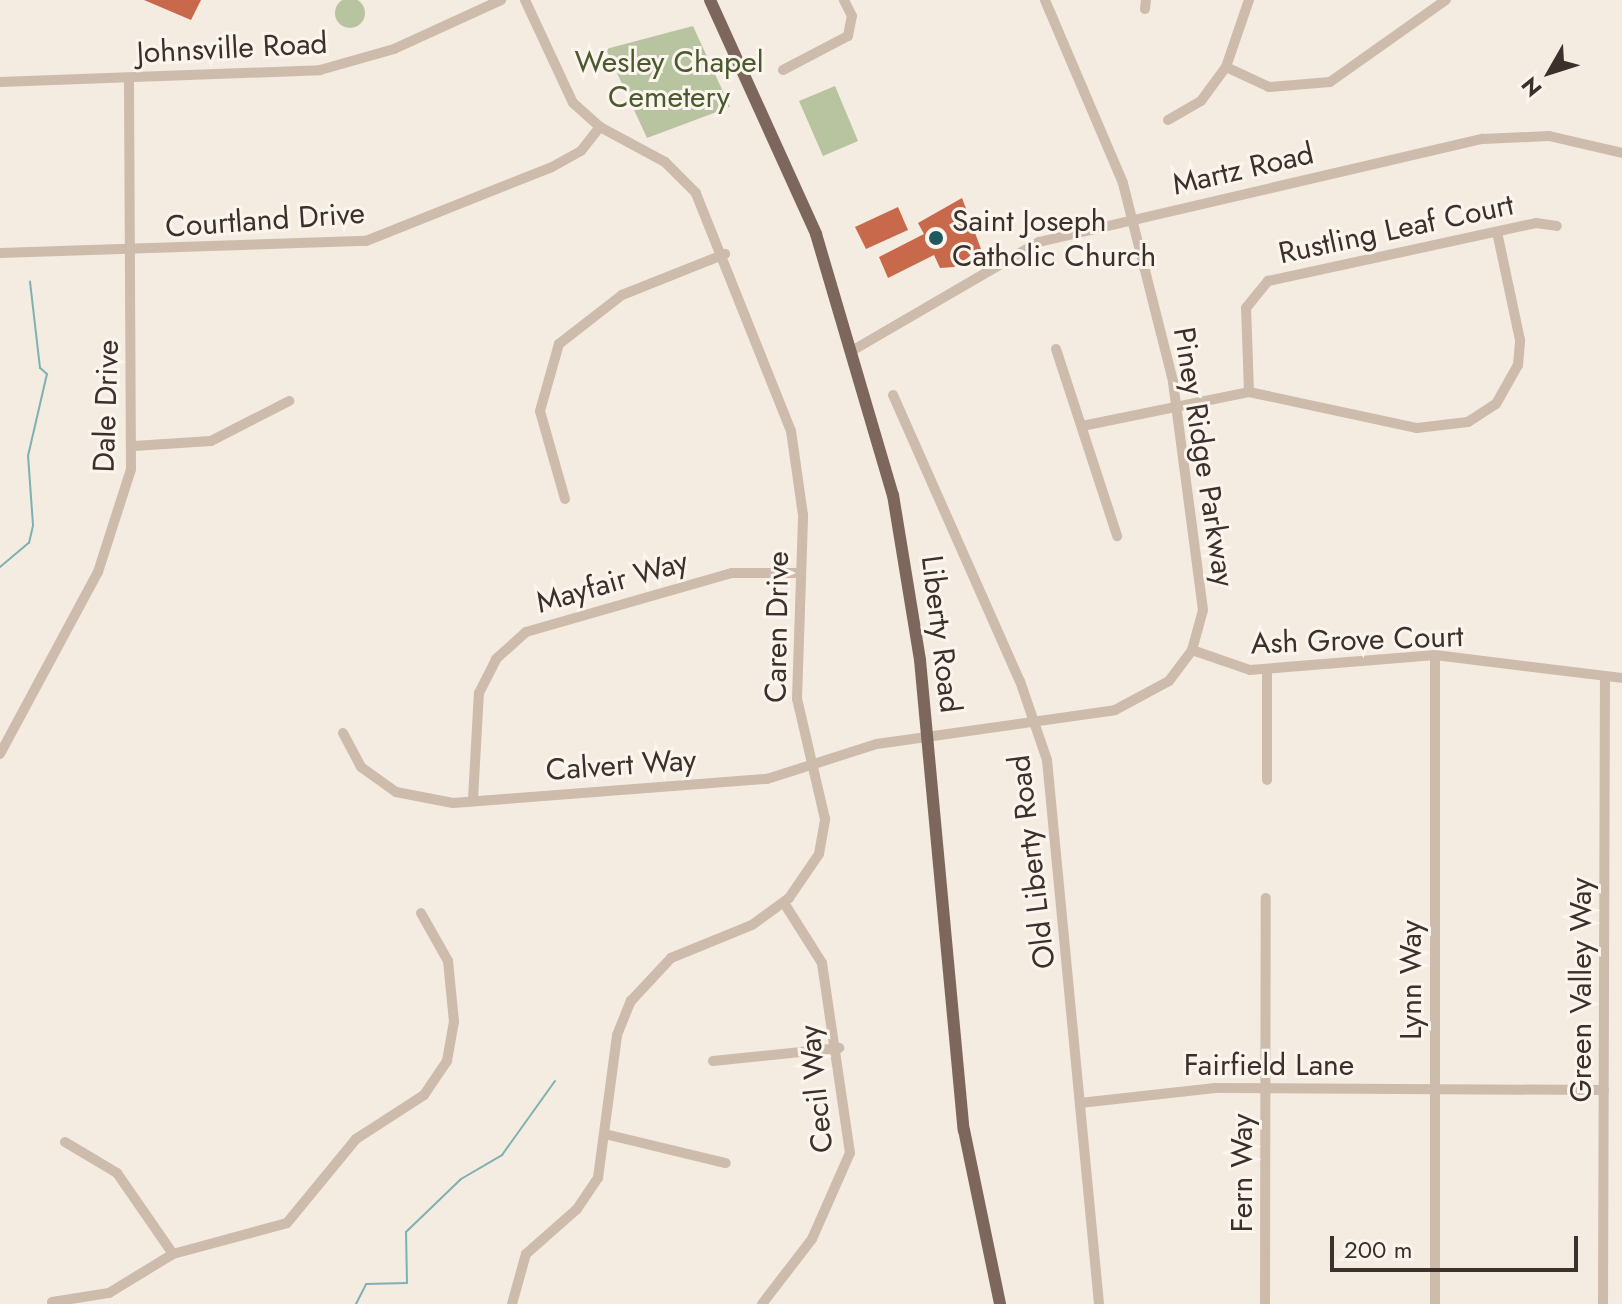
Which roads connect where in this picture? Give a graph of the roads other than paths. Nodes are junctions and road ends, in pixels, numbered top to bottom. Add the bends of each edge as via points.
1 (501, 0) edge
2 (525, 0) edge
3 (710, 0) edge
4 (844, 0) edge
5 (1045, 0) edge
6 (1249, 0) edge
7 (1446, 0) edge
8 (1226, 67) junction
9 (783, 70) dead end
10 (129, 78) junction
11 (0, 82) edge
12 (1168, 120) dead end
13 (600, 127) junction
14 (1622, 153) edge
15 (1134, 220) junction
16 (1557, 226) dead end
17 (1497, 232) junction
18 (133, 251) junction
19 (0, 253) edge
20 (725, 254) junction
21 (855, 349) junction
22 (1056, 349) dead end
23 (1249, 392) junction
24 (893, 395) dead end
25 (289, 401) dead end
26 (1177, 404) junction
27 (1082, 426) junction
28 (134, 446) junction
29 (565, 499) dead end
30 (1117, 536) dead end
31 (799, 573) junction
32 (1192, 650) junction
33 (1435, 655) junction
34 (1267, 671) junction
35 (1605, 677) junction
36 (1622, 678) edge
37 (1036, 724) junction
38 (343, 733) dead end
39 (928, 737) junction
40 (0, 754) edge
41 (813, 764) junction
42 (1267, 780) dead end
43 (473, 799) junction
44 (1266, 898) dead end
45 (784, 903) junction
46 (421, 913) dead end
47 (839, 1048) junction
48 (713, 1061) dead end
49 (1266, 1088) junction
50 (1435, 1089) junction
51 (1604, 1090) junction
52 (1080, 1103) junction
53 (609, 1135) junction
54 (65, 1142) dead end
55 (726, 1163) dead end
56 (173, 1254) junction
57 (52, 1302) dead end
58 (512, 1304) edge
59 (762, 1304) edge
60 (1000, 1304) edge
61 (1099, 1304) edge
62 (1265, 1304) edge
63 (1435, 1304) edge
64 (1603, 1304) edge

1 - 10 street, Johnsville Road via 345,65
2 - 13 street, Caren Drive via 560,85
3 - 21 main road, Liberty Road via 788,165
4 - 9 street via 852,16 848,36
5 - 15 street, Piney Ridge Parkway
6 - 8 street
7 - 8 street via 1330,82 1269,87
8 - 12 street via 1201,101
10 - 11 street, Johnsville Road
10 - 18 street, Dale Drive
13 - 18 street, Courtland Drive via 581,151 552,167 366,241
13 - 20 street, Caren Drive via 686,180
14 - 15 street, Martz Road via 1549,136 1483,139
15 - 21 street, Martz Road via 1020,248
15 - 26 street, Piney Ridge Parkway
16 - 17 street, Rustling Leaf Court
17 - 23 street, Rustling Leaf Court via 1268,281 1246,308
17 - 23 street via 1520,340 1518,365 1496,404 1481,414 1450,428 1417,428
18 - 19 street, Courtland Drive
18 - 28 street, Dale Drive
20 - 29 street via 622,295 559,344 540,411
20 - 31 street, Caren Drive via 796,450
21 - 39 main road, Liberty Road via 907,566
22 - 27 street
23 - 26 street
24 - 37 street, Old Liberty Road
25 - 28 street via 211,441
26 - 27 street
26 - 32 street, Piney Ridge Parkway via 1203,594
27 - 30 street
28 - 40 street, Dale Drive via 105,555
31 - 41 street, Caren Drive via 796,682
31 - 43 street, Mayfair Way via 732,573 526,632 496,659 479,693
32 - 34 street, Ash Grove Court
32 - 37 street, Piney Ridge Parkway via 1169,681 1139,702
33 - 34 street, Ash Grove Court
33 - 35 street, Ash Grove Court
33 - 50 street, Lynn Way
34 - 42 street
35 - 36 street, Ash Grove Court
35 - 51 street, Green Valley Way
37 - 39 street, Piney Ridge Parkway
37 - 52 street, Old Liberty Road via 1052,790
38 - 43 street, Calvert Way via 361,767 396,792 437,803
39 - 41 street, Calvert Way
39 - 60 main road, Liberty Road via 960,1105
41 - 43 street, Calvert Way via 757,780
41 - 45 street, Caren Drive via 824,836 811,871
44 - 49 street, Fern Way
45 - 47 street, Cecil Way via 822,963
45 - 53 street, Caren Drive via 752,925 682,951 643,982 617,1035
46 - 56 street via 441,942 453,983 452,1043 438,1078 406,1109 356,1139 287,1223
47 - 48 street via 789,1059
47 - 59 street, Cecil Way via 851,1136 847,1171 794,1268
49 - 50 street, Fairfield Lane
49 - 52 street, Fairfield Lane via 1172,1090
49 - 62 street, Fern Way
50 - 51 street, Fairfield Lane
50 - 63 street, Lynn Way
51 - 64 street, Green Valley Way
52 - 61 street, Old Liberty Road
53 - 55 street
53 - 58 street, Caren Drive via 591,1191 520,1264
54 - 56 street via 117,1173 151,1211
56 - 57 street via 109,1293

